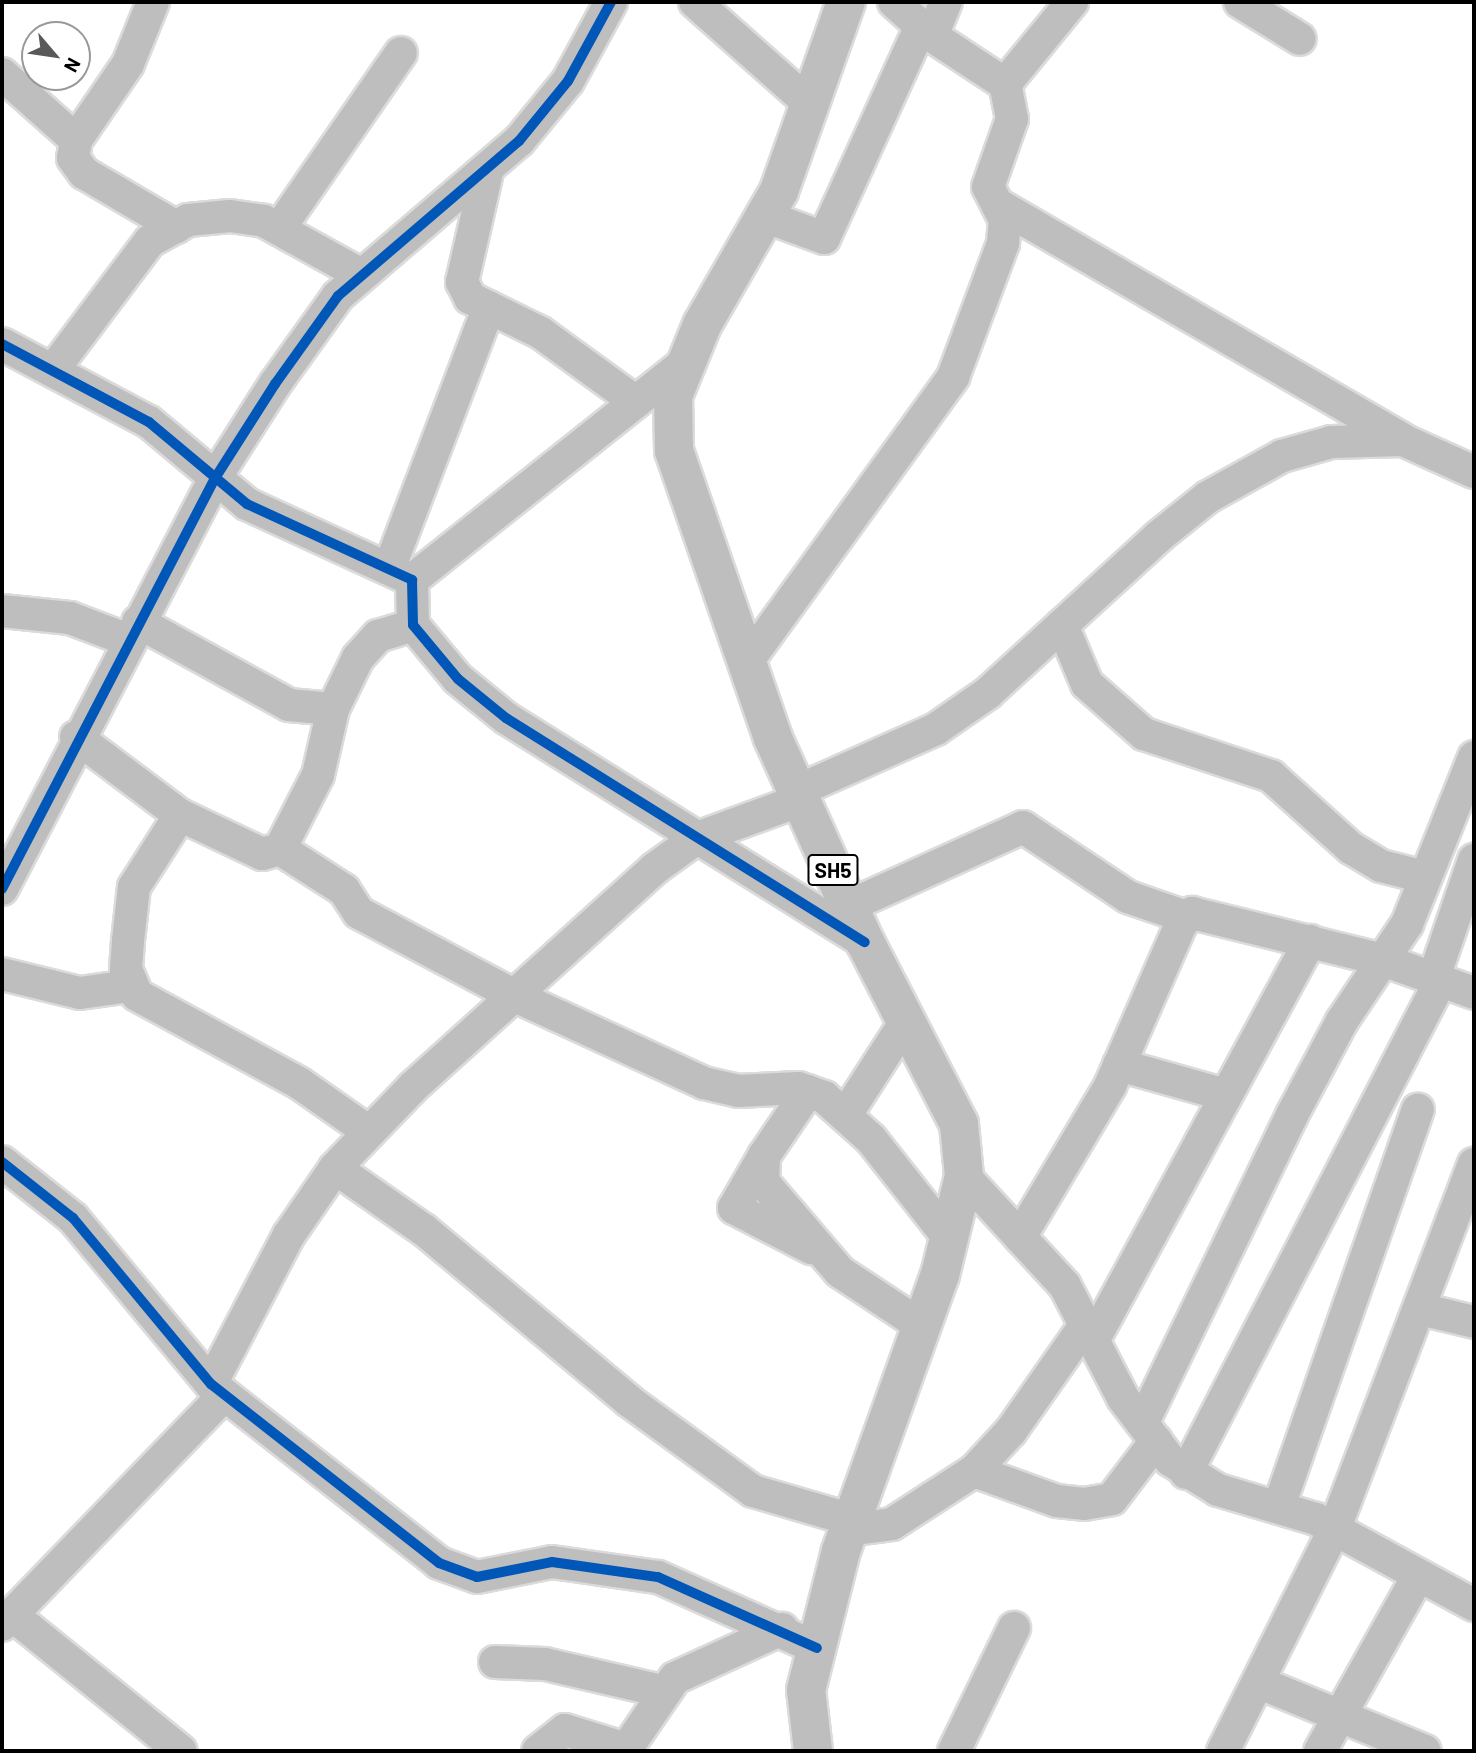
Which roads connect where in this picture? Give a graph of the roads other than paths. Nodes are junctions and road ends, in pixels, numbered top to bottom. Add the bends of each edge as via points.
1 (153, 2) edge
2 (611, 2) edge
3 (695, 2) edge
4 (846, 2) edge
5 (894, 2) edge
6 (946, 2) edge
7 (1072, 2) edge
8 (1240, 2) edge
9 (927, 31) junction
10 (1300, 39) dead end
11 (401, 52) dead end
12 (2, 74) edge
13 (1005, 84) junction
14 (810, 104) junction
15 (76, 140) junction
16 (487, 172) junction
17 (997, 204) junction
18 (764, 216) junction
19 (176, 227) junction
20 (279, 229) junction
21 (360, 274) junction
22 (489, 307) junction
23 (2, 344) edge
24 (682, 365) junction
25 (53, 370) junction
26 (636, 401) junction
27 (1403, 440) junction
28 (1474, 472) edge
29 (217, 475) junction
30 (401, 573) junction
31 (2, 611) edge
32 (414, 625) junction
33 (1062, 625) junction
34 (133, 631) junction
35 (747, 662) junction
36 (333, 709) junction
37 (76, 737) junction
38 (1474, 757) edge
39 (799, 795) junction
40 (180, 815) junction
41 (697, 838) junction
42 (280, 849) junction
43 (1474, 860) edge
44 (1424, 877) junction
45 (2, 889) edge
46 (849, 906) junction
47 (1186, 917) junction
48 (1310, 941) junction
49 (865, 942) junction
50 (1383, 960) junction
51 (2, 974) edge
52 (1437, 979) junction
53 (129, 986) junction
54 (1474, 993) edge
55 (516, 996) junction
56 (906, 1021) junction
57 (1119, 1065) junction
58 (808, 1091) junction
59 (1226, 1095) junction
60 (1418, 1110) dead end
61 (847, 1113) junction
62 (369, 1132) junction
63 (2, 1162) edge
64 (1474, 1164) edge
65 (335, 1168) junction
66 (964, 1176) junction
67 (1020, 1237) junction
68 (949, 1238) junction
69 (1420, 1309) junction
70 (1474, 1322) edge
71 (922, 1326) junction
72 (1090, 1331) junction
73 (218, 1389) junction
74 (1150, 1432) junction
75 (974, 1471) junction
76 (1186, 1473) junction
77 (1279, 1506) junction
78 (850, 1525) junction
79 (1334, 1530) junction
80 (1417, 1578) junction
81 (1474, 1605) edge
82 (9, 1607) edge
83 (1014, 1628) dead end
84 (782, 1629) junction
85 (817, 1648) junction
86 (495, 1662) dead end
87 (1260, 1683) junction
88 (662, 1691) junction
89 (1339, 1716) junction
90 (1415, 1749) edge
91 (626, 1750) edge
92 (181, 1751) edge
93 (538, 1751) edge
94 (813, 1751) edge
95 (954, 1751) edge
96 (1223, 1751) edge
97 (1320, 1751) edge

1 - 15 street via 118,83
2 - 16 street via 568,82
3 - 14 street
4 - 14 main road, SH5
5 - 9 street
6 - 9 street
7 - 13 street
8 - 10 street
9 - 13 street
9 - 18 street via 824,238
11 - 20 street
12 - 15 street
13 - 17 street via 1012,118 988,187
14 - 18 main road, SH5
15 - 19 street via 73,158 84,173
16 - 21 street
16 - 22 street via 462,282 470,298
17 - 27 street
17 - 35 street via 1005,220 1003,243 953,377
18 - 24 main road, SH5
19 - 20 street via 230,216
19 - 25 street via 150,241 116,280
20 - 21 street
21 - 29 street via 313,330
22 - 26 street via 541,333
22 - 30 street
23 - 25 street
24 - 26 street
24 - 35 main road, SH5 via 673,396 674,451
25 - 29 street via 149,422
26 - 30 street
27 - 28 street
27 - 33 street via 1331,442 1282,456 1208,497
29 - 30 street via 247,504
29 - 34 street
30 - 32 street
31 - 34 street
32 - 36 street via 392,629 367,646
32 - 41 street via 458,679 506,718
33 - 39 street via 988,693 936,729
33 - 44 street via 1087,684 1144,734 1271,776 1351,848 1381,866
34 - 36 street via 289,705
34 - 37 street
35 - 39 main road, SH5
36 - 42 street via 324,760
37 - 40 street
37 - 45 street
38 - 44 street
39 - 41 street
39 - 46 main road, SH5
40 - 42 street via 262,854
40 - 53 street via 134,887
41 - 49 street
41 - 55 street via 588,925
42 - 55 street via 344,890 359,914
43 - 52 street
44 - 50 street via 1407,924
46 - 47 street via 1023,827 1128,897
46 - 49 main road, SH5
47 - 48 street via 1201,913
47 - 57 street
48 - 50 street
48 - 59 street
49 - 56 main road, SH5
50 - 52 street
50 - 74 street via 1292,1115
51 - 53 street via 80,993
52 - 54 street
52 - 76 street
53 - 62 street via 299,1083
55 - 58 street via 704,1083
55 - 62 street
56 - 61 street
56 - 66 main road, SH5 via 959,1124
57 - 59 street
57 - 67 street
58 - 61 street
58 - 71 street via 764,1156 763,1182 856,1285
59 - 72 street
60 - 77 street
61 - 68 street
62 - 65 street
63 - 73 street via 73,1218
64 - 69 street
65 - 73 street via 248,1305
65 - 78 street via 424,1230 629,1401 753,1491
66 - 67 street
66 - 68 main road, SH5
67 - 72 street via 1065,1286
68 - 71 main road, SH5
69 - 70 street
69 - 79 street
71 - 78 main road, SH5
72 - 74 street
72 - 75 street via 1011,1432
73 - 82 street
73 - 84 street via 439,1563 477,1577 552,1562 615,1567 697,1589
74 - 75 street via 1112,1499 1084,1504 1056,1501
74 - 76 street
75 - 78 street via 892,1524
76 - 77 street via 1218,1490
77 - 79 street
78 - 85 main road, SH5
79 - 80 street
79 - 87 street
80 - 81 street
80 - 89 street
82 - 92 street
83 - 95 street
84 - 85 street
84 - 88 street via 692,1668
85 - 94 main road, SH5 via 806,1690
86 - 88 street via 545,1664
87 - 89 street
87 - 96 street
88 - 91 street
89 - 90 street
89 - 97 street
91 - 93 street via 565,1730

